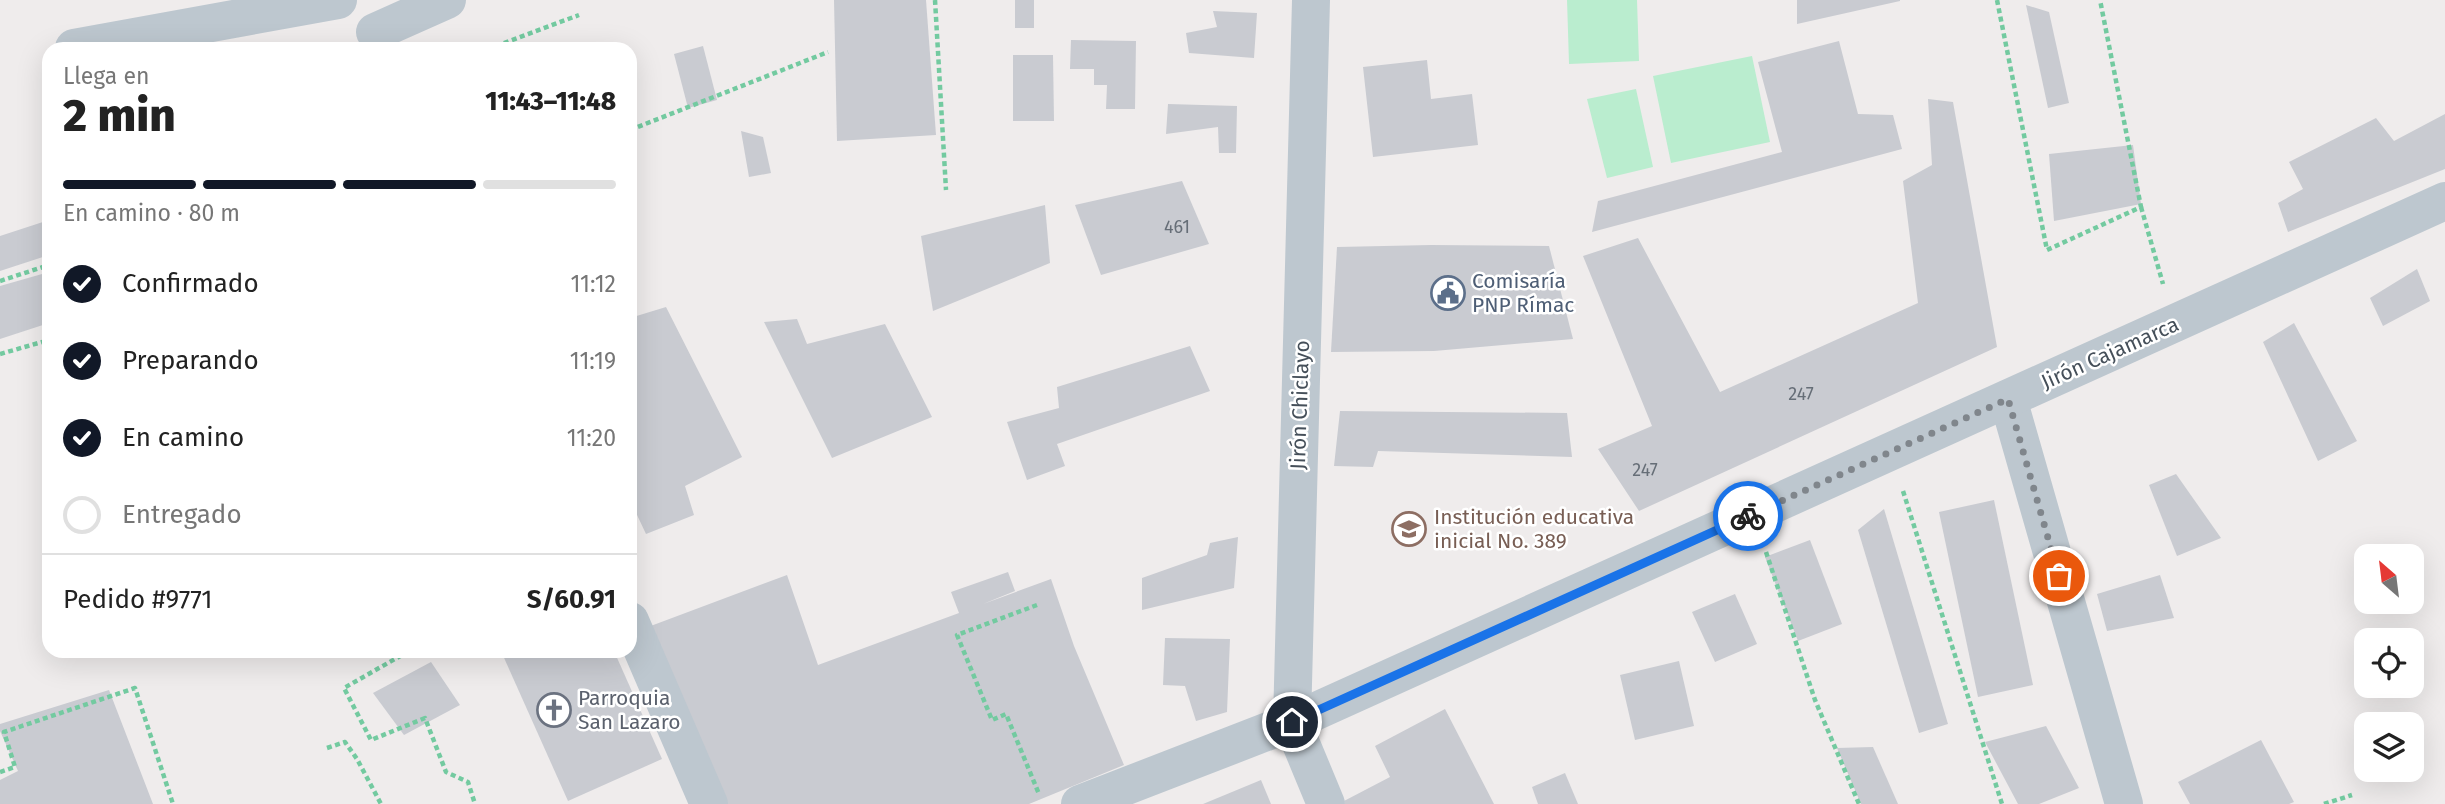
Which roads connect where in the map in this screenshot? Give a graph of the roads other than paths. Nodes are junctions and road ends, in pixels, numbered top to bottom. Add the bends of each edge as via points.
1 (338, 0) edge
2 (447, 0) edge
3 (1311, 0) edge
4 (373, 27) edge
5 (107, 42) edge
6 (2445, 201) edge
7 (2008, 399) junction
8 (637, 637) edge
9 (1292, 722) junction
10 (709, 804) edge
11 (1080, 804) edge
12 (1325, 804) edge
13 (2124, 804) edge

1 - 5 street
2 - 4 street
3 - 9 street, Jirón Chiclayo
6 - 7 street, Jirón Cajamarca
7 - 9 street, Jirón Cajamarca
7 - 13 street
8 - 10 street
9 - 11 street, Jirón Cajamarca
9 - 12 street, Jirón Chiclayo

